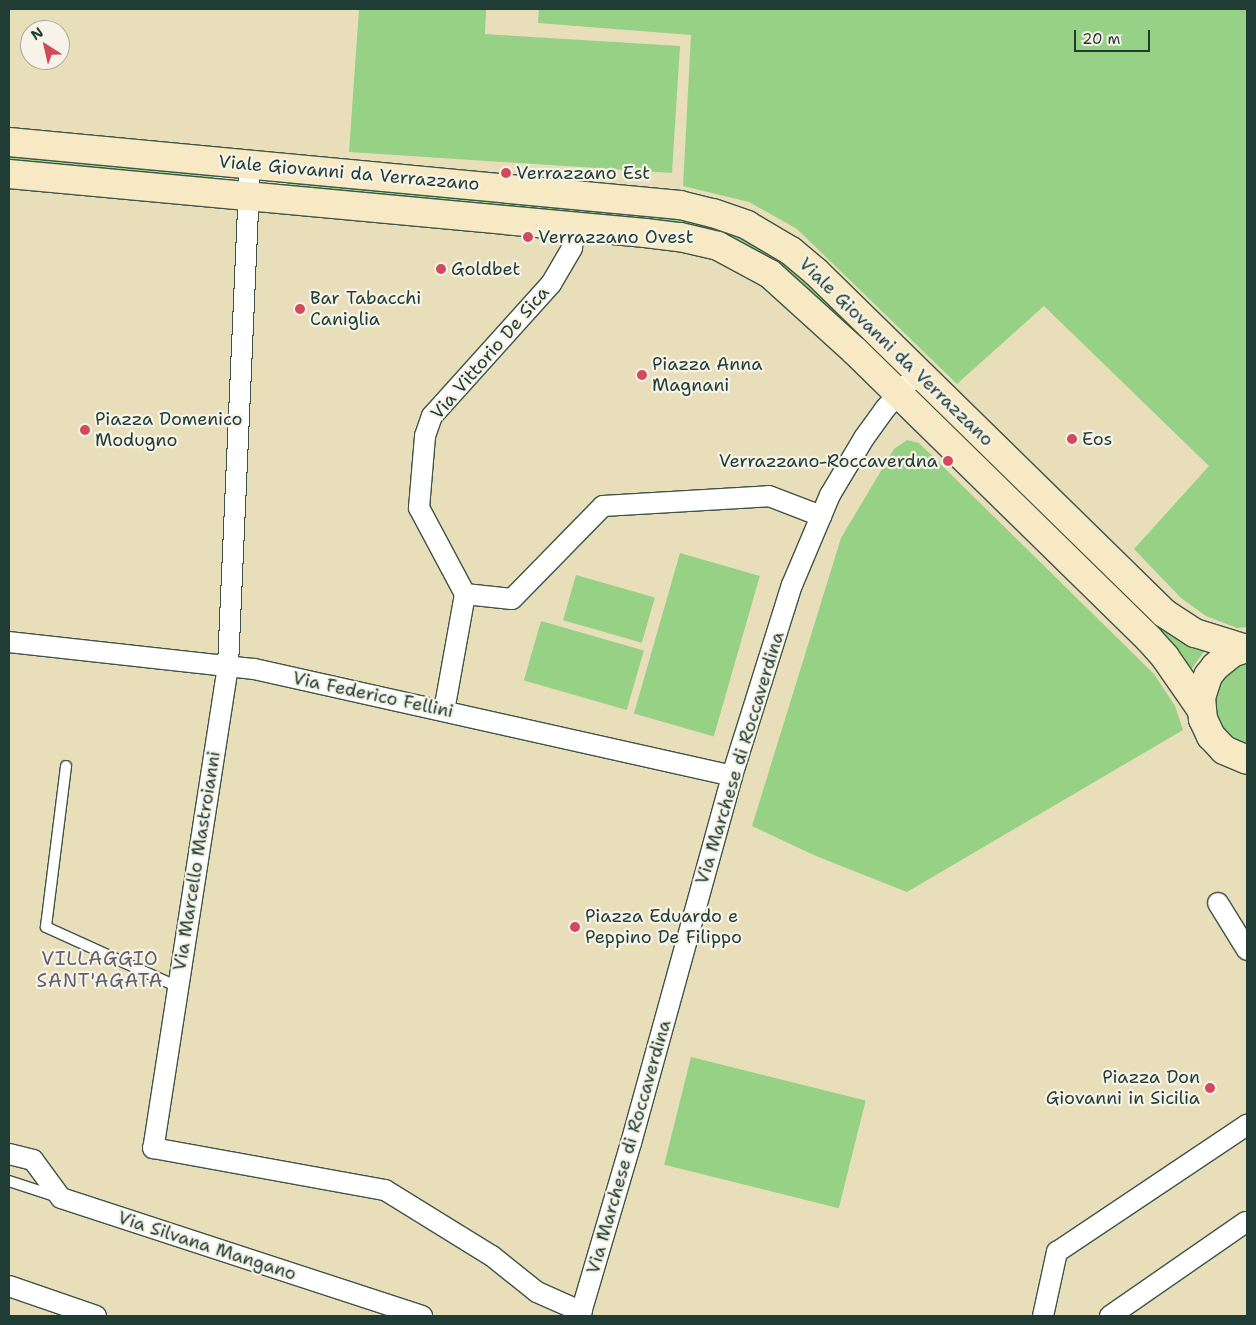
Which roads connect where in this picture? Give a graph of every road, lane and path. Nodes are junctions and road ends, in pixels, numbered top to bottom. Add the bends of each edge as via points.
1 (9, 142) edge
2 (250, 164) junction
3 (9, 174) edge
4 (248, 196) junction
5 (574, 226) junction
6 (919, 372) junction
7 (898, 393) junction
8 (821, 516) junction
9 (1092, 542) junction
10 (1071, 562) junction
11 (465, 594) junction
12 (9, 642) edge
13 (1245, 648) edge
14 (228, 666) junction
15 (1201, 709) junction
16 (444, 711) junction
17 (1247, 760) edge
18 (66, 766) dead end
19 (732, 776) junction
20 (1218, 903) dead end
21 (1247, 950) edge
22 (178, 987) junction
23 (1247, 1125) edge
24 (9, 1154) edge
25 (9, 1181) edge
26 (61, 1198) junction
27 (1246, 1222) edge
28 (9, 1286) edge
29 (581, 1314) edge
30 (96, 1316) edge
31 (422, 1316) edge
32 (1043, 1316) edge
33 (1110, 1316) edge

1 - 2 main road, Viale Giovanni da Verrazzano
2 - 4 street, Via Marcello Mastroianni
2 - 6 main road, Viale Giovanni da Verrazzano via 647,201 713,212 747,225 791,251
3 - 4 main road, Viale Giovanni da Verrazzano
4 - 5 main road, Viale Giovanni da Verrazzano
4 - 14 street, Via Marcello Mastroianni
5 - 7 main road, Viale Giovanni da Verrazzano via 680,237 718,246 746,260 797,296
5 - 11 street, Via Vittorio De Sica via 572,248 550,284 432,416 425,436 419,508
6 - 7 street, Via Marchese di Roccaverdina
6 - 9 main road, Viale Giovanni da Verrazzano
7 - 8 street, Via Marchese di Roccaverdina via 864,438
7 - 10 main road, Viale Giovanni da Verrazzano
8 - 11 street via 769,496 603,506 512,599
8 - 19 street, Via Marchese di Roccaverdina via 792,585
9 - 10 main road
9 - 13 main road, Viale Giovanni da Verrazzano via 1178,624 1211,639
10 - 15 main road, Viale Giovanni da Verrazzano via 1155,645
11 - 16 street
12 - 14 street, Via Federico Fellini
13 - 15 main road via 1223,659 1208,676
14 - 16 street, Via Federico Fellini
14 - 22 street, Via Marcello Mastroianni
15 - 17 main road via 1206,728 1217,744 1233,756
16 - 19 street, Via Federico Fellini
18 - 22 lane via 46,927
19 - 29 street, Via Marchese di Roccaverdina
20 - 21 street
22 - 29 street, Via Marcello Mastroianni via 153,1148 385,1190 492,1256 537,1292
23 - 32 street via 1057,1252
24 - 26 street via 33,1160
25 - 26 lane
26 - 31 street, Via Silvana Mangano
27 - 33 street
28 - 30 street

